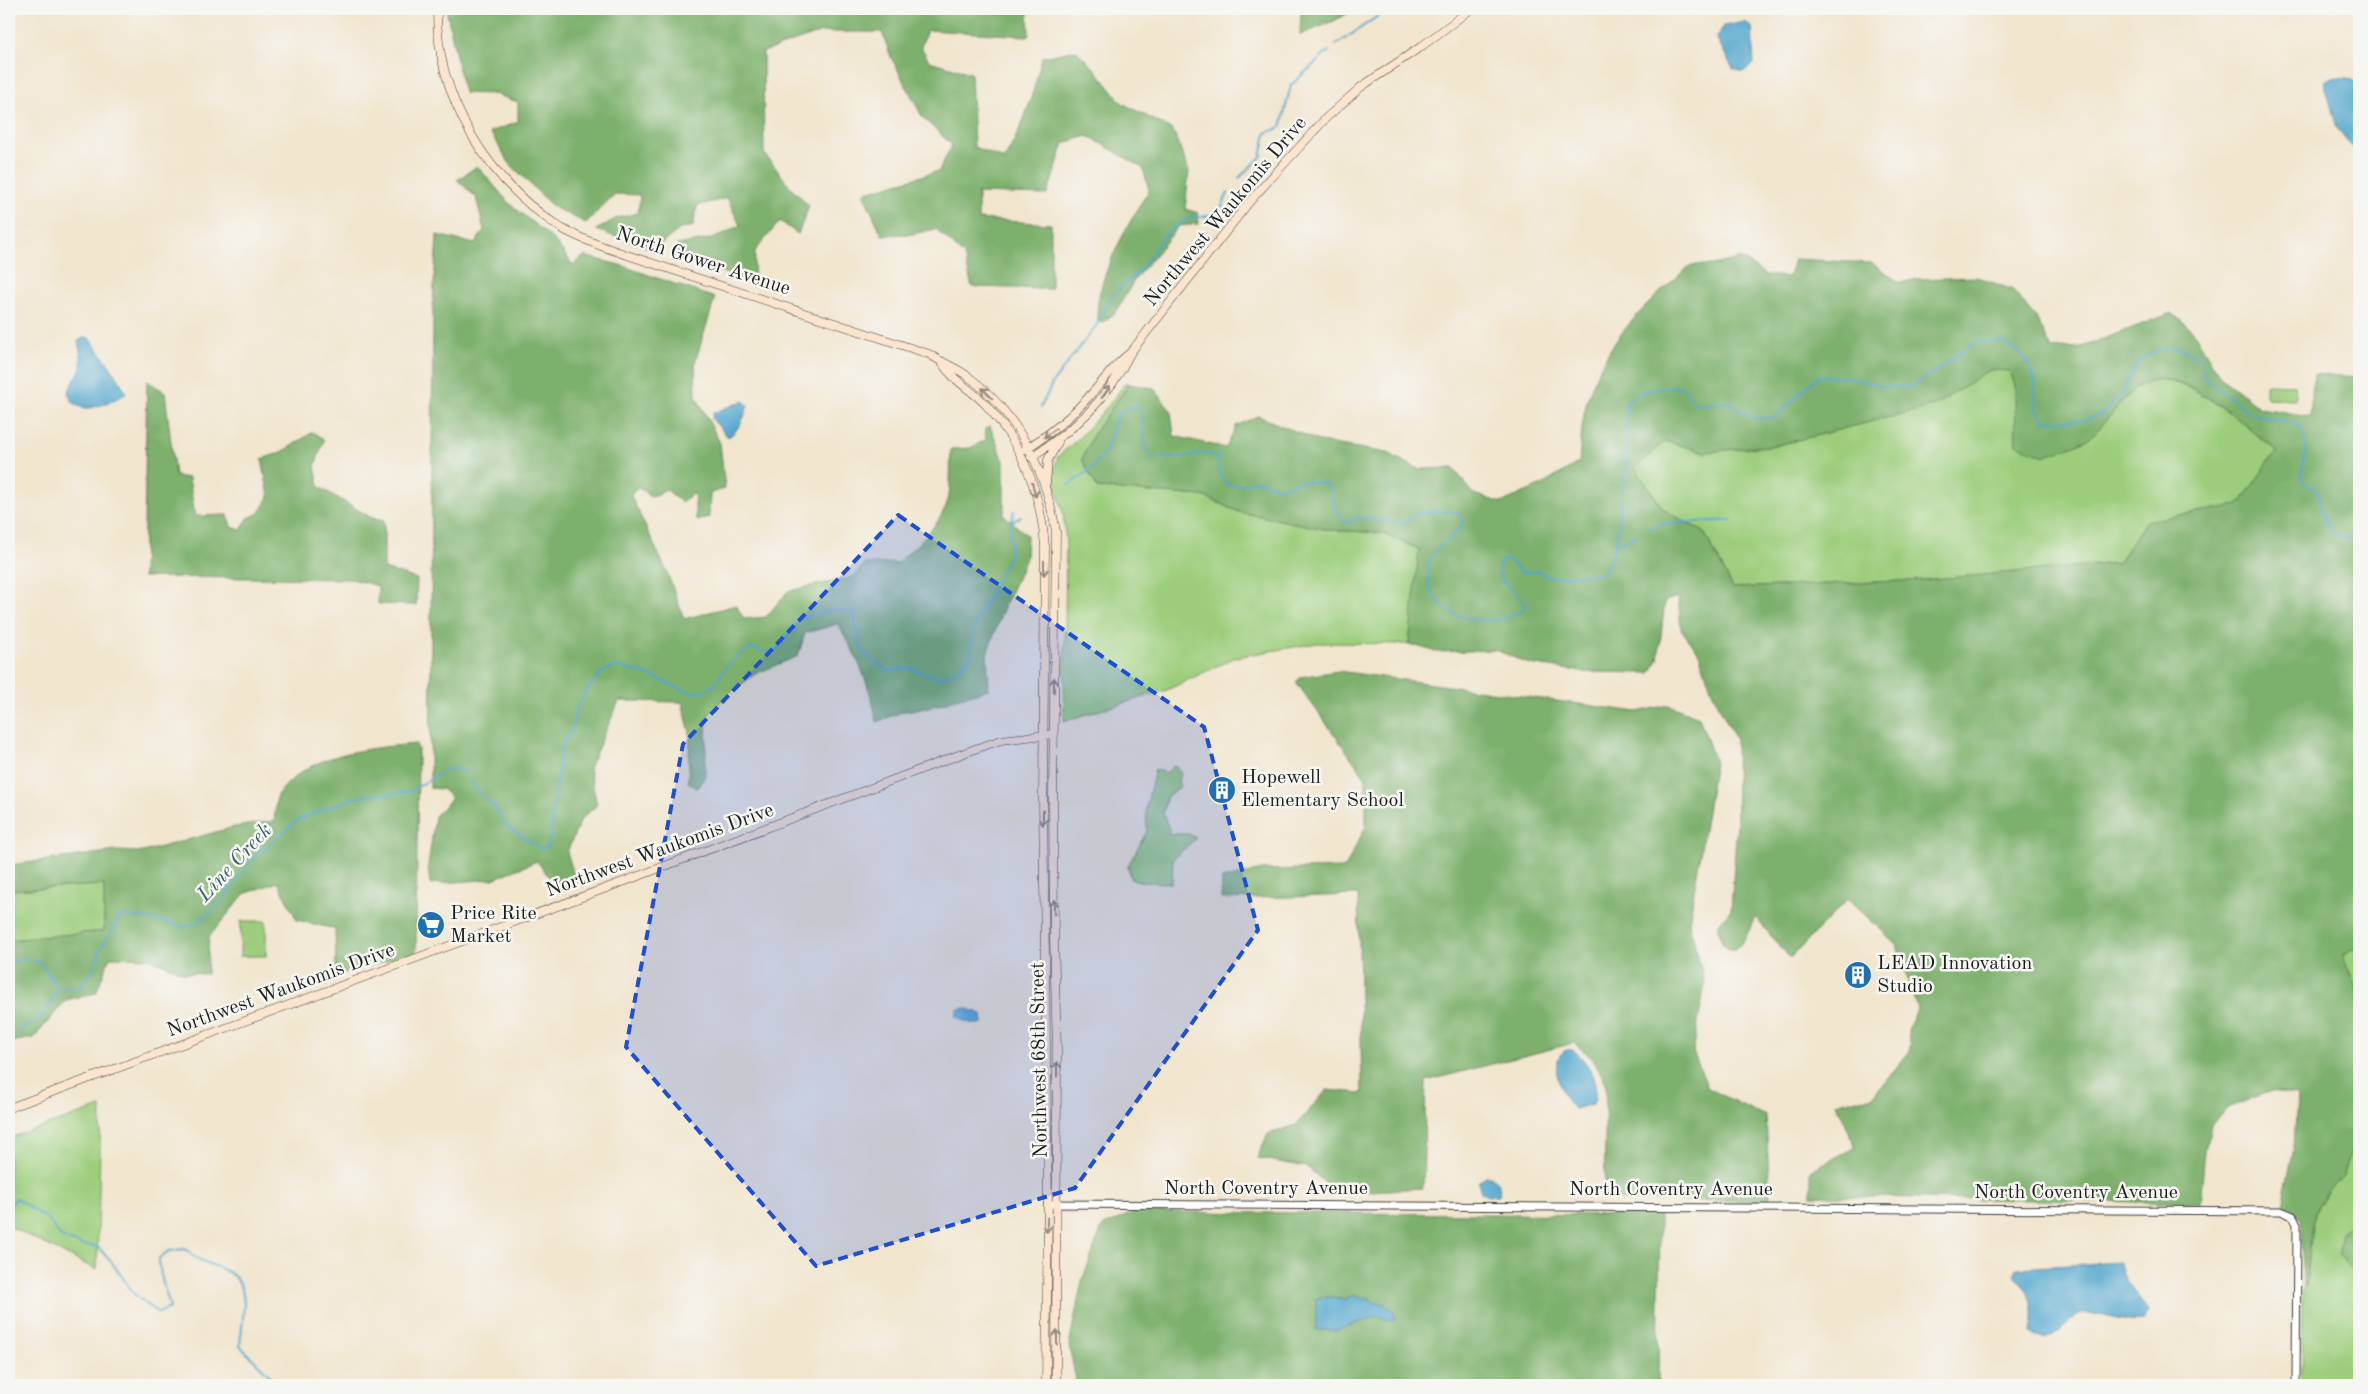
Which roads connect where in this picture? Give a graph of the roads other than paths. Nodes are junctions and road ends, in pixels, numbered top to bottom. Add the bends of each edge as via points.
1 (437, 9) edge
2 (1471, 9) edge
3 (1131, 352) junction
4 (942, 363) junction
5 (1060, 439) junction
6 (1029, 447) junction
7 (1020, 452) junction
8 (1034, 455) junction
9 (1025, 460) junction
10 (1046, 488) junction
11 (1043, 734) junction
12 (1054, 734) junction
13 (1043, 798) junction
14 (1053, 799) junction
15 (9, 1108) edge
16 (1048, 1204) junction
17 (1058, 1204) junction
18 (1046, 1385) edge
19 (1056, 1385) edge
20 (2296, 1385) edge

1 - 4 main road, North Gower Avenue via 440,53 449,86 480,150 528,204 563,229 586,240 912,347
2 - 3 main road, Northwest Waukomis Drive via 1361,87 1326,118 1250,201
5 -> 3 main road, Northwest Waukomis Drive via 1095,408
3 -> 6 main road, Northwest Waukomis Drive via 1118,361 1072,415
6 -> 4 main road, North Gower Avenue via 991,396 959,370
4 - 7 main road, North Gower Avenue via 949,375 985,404
5 - 8 main road, Northwest Waukomis Drive
5 - 10 main road via 1048,460
6 - 7 main road, Northwest Waukomis Drive
6 - 8 main road, North Gower Avenue
7 - 9 main road, North Gower Avenue
8 - 9 main road, Northwest Waukomis Drive
8 - 10 main road, North Gower Avenue
9 -> 11 main road via 1042,519 1045,546
12 -> 10 main road, North Gower Avenue via 1056,531
11 - 12 main road, Northwest Waukomis Drive
11 - 13 main road, Northwest 68th Street
11 - 15 main road, Northwest Waukomis Drive via 1001,740 972,750
12 - 14 main road, Northwest 68th Street
13 - 14 main road
13 -> 16 main road, Northwest 68th Street
17 -> 14 main road, Northwest 68th Street
16 - 17 street, North Coventry Avenue
16 -> 18 main road, Northwest 68th Street
19 -> 17 main road, Northwest 68th Street
17 - 20 street, North Coventry Avenue via 2282,1211 2292,1216 2297,1224

